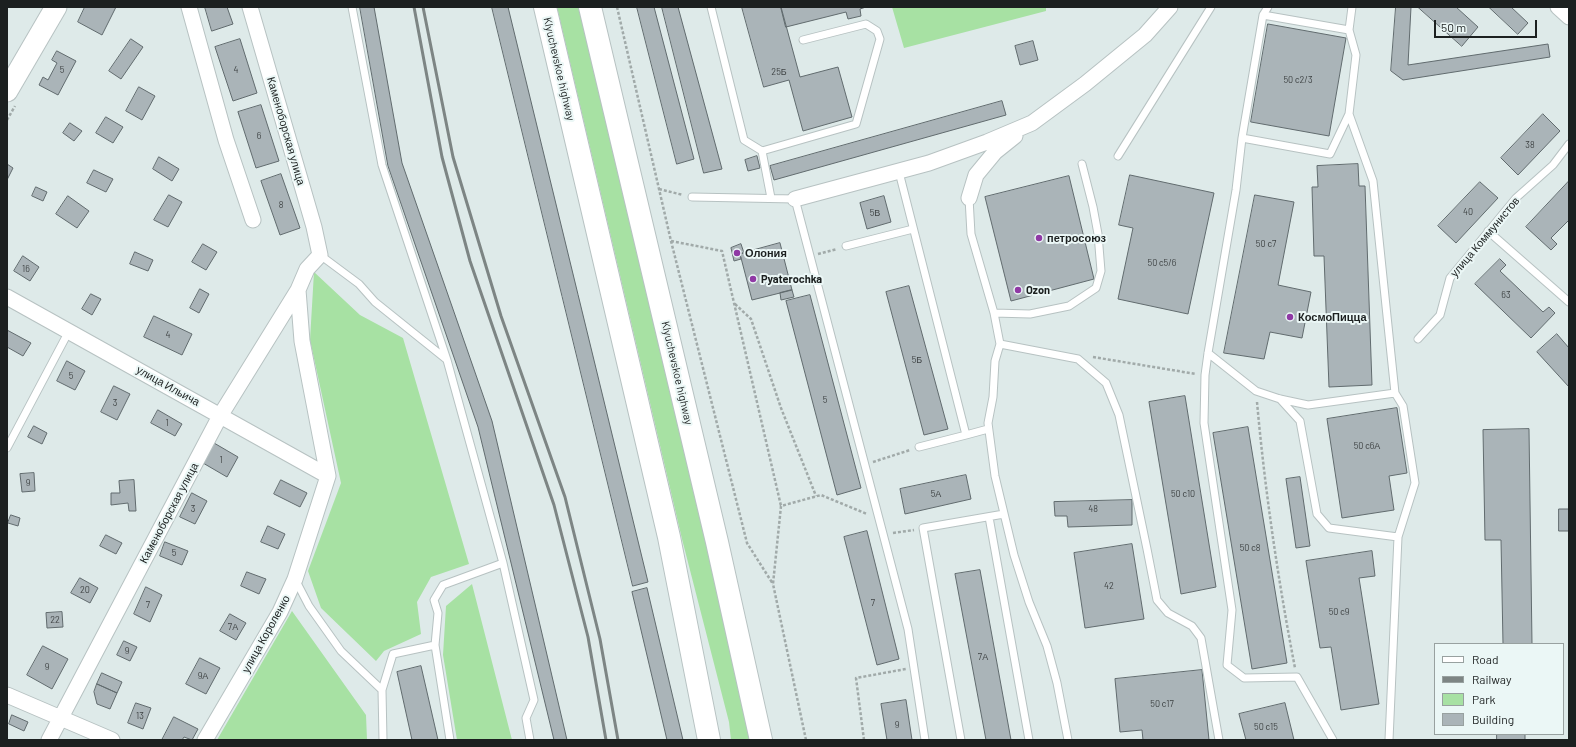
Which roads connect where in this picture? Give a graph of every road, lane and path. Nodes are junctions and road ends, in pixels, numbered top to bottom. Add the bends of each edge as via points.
1 (56, 7) edge
2 (189, 7) edge
3 (250, 7) edge
4 (352, 7) edge
5 (545, 7) edge
6 (590, 7) edge
7 (618, 7) edge
8 (711, 7) edge
9 (1170, 7) edge
10 (1211, 7) edge
11 (1268, 7) edge
12 (1352, 7) edge
13 (1558, 7) edge
14 (1263, 15) junction
15 (1569, 17) edge
16 (1350, 30) junction
17 (803, 40) dead end
18 (7, 91) edge
19 (1349, 114) junction
20 (1032, 123) junction
21 (1242, 138) junction
22 (1569, 144) edge
23 (762, 150) junction
24 (1118, 156) dead end
25 (1082, 164) dead end
26 (899, 172) junction
27 (659, 189) junction
28 (692, 197) joint
29 (771, 198) junction
30 (969, 198) joint
31 (795, 199) junction
32 (253, 220) dead end
33 (913, 229) junction
34 (1488, 231) junction
35 (671, 241) junction
36 (846, 246) joint
37 (320, 255) junction
38 (810, 256) junction
39 (298, 290) junction
40 (7, 297) edge
41 (1569, 302) edge
42 (734, 304) junction
43 (994, 313) junction
44 (69, 331) junction
45 (1418, 339) dead end
46 (1000, 344) junction
47 (1208, 353) junction
48 (1085, 356) dead end
49 (447, 360) junction
50 (1205, 375) junction
51 (1256, 392) junction
52 (1395, 393) junction
53 (1280, 399) junction
54 (220, 416) junction
55 (988, 429) junction
56 (966, 435) junction
57 (919, 447) joint
58 (7, 448) edge
59 (865, 465) junction
60 (328, 476) junction
61 (816, 496) junction
62 (781, 506) junction
63 (1004, 514) junction
64 (989, 516) junction
65 (878, 519) junction
66 (923, 528) junction
67 (883, 535) junction
68 (1398, 537) junction
69 (503, 563) junction
70 (295, 579) junction
71 (773, 584) junction
72 (435, 645) junction
73 (914, 668) junction
74 (1297, 677) junction
75 (382, 690) junction
76 (7, 694) edge
77 (60, 718) junction
78 (49, 740) edge
79 (112, 740) edge
80 (205, 740) edge
81 (383, 740) edge
82 (450, 740) edge
83 (530, 740) edge
84 (709, 740) edge
85 (762, 740) edge
86 (806, 740) edge
87 (864, 740) edge
88 (925, 740) edge
89 (961, 740) edge
90 (1029, 740) edge
91 (1068, 740) edge
92 (1219, 740) edge
93 (1333, 740) edge
94 (1389, 740) edge

1 - 18 main road
2 - 32 street via 226,140
3 - 37 street, Каменоборская улица
4 - 49 lane via 382,165
5 - 84 main road, Klyuchevskoe highway via 669,537
6 - 85 main road, Klyuchevskoe highway
7 - 27 path
8 - 23 lane via 744,140
9 - 20 street via 1145,35
10 - 24 lane
11 - 14 lane
12 - 16 lane
13 - 15 street
14 - 16 lane
14 - 21 lane
16 - 19 lane via 1356,55
17 - 23 lane via 866,24 877,31 880,40 856,124
19 - 21 lane via 1330,154
19 - 52 lane via 1373,181
20 - 26 street via 929,164
20 - 30 street via 995,152 976,175
21 - 47 lane via 1236,190
22 - 34 lane, улица Коммунистов via 1553,165 1516,198
23 - 29 lane
25 - 43 lane via 1098,234 1101,271 1096,288 1069,306 1030,314
26 - 31 street
26 - 33 lane
27 - 28 path
27 - 35 path
28 - 29 lane
29 - 31 lane
30 - 43 lane via 971,234
31 - 38 lane
33 - 36 lane
33 - 56 lane
34 - 41 lane
34 - 45 lane, улица Коммунистов via 1450,278 1440,315
35 - 42 path via 722,251
35 - 71 path via 747,543
36 - 38 path
37 - 39 street, Каменоборская улица via 307,269
37 - 49 lane via 359,284 375,302
38 - 59 lane
39 - 54 street, Каменоборская улица
39 - 60 street via 302,341
40 - 44 street, улица Ильича
42 - 61 path via 751,319 781,408
42 - 62 path
43 - 46 lane
44 - 54 street, улица Ильича
44 - 58 lane
46 - 55 lane via 995,361
46 - 92 lane via 1078,359 1106,383 1119,415 1157,600 1168,613 1192,626 1201,638
47 - 50 lane
47 - 51 lane
48 - 50 path
49 - 69 lane
50 - 74 lane via 1204,423 1232,610 1227,665 1244,678
51 - 53 lane
51 - 74 path via 1263,465 1286,624
52 - 53 lane via 1308,405
52 - 68 lane via 1403,406 1415,482
53 - 68 lane via 1300,421 1317,514 1329,528
54 - 60 street, улица Ильича
54 - 77 street, Каменоборская улица
55 - 56 lane
55 - 63 lane
56 - 57 lane
57 - 59 path
59 - 65 lane
60 - 70 street, улица Короленко
61 - 62 path
61 - 65 path via 821,495
62 - 71 path
63 - 64 lane
63 - 91 lane via 1029,602 1048,646
64 - 66 lane
64 - 90 lane
65 - 67 lane
66 - 67 path
66 - 89 lane
67 - 73 lane via 908,629
68 - 94 lane
69 - 72 lane via 443,585 434,600 438,613
69 - 83 lane via 534,700 526,718
70 - 75 lane via 309,606 342,651
70 - 80 street, улица Короленко via 280,612
71 - 86 path
72 - 75 lane via 394,654
72 - 82 lane
73 - 87 path via 856,678
73 - 88 lane
74 - 93 lane
75 - 81 lane
76 - 77 street
77 - 78 street, Каменоборская улица
77 - 79 street

